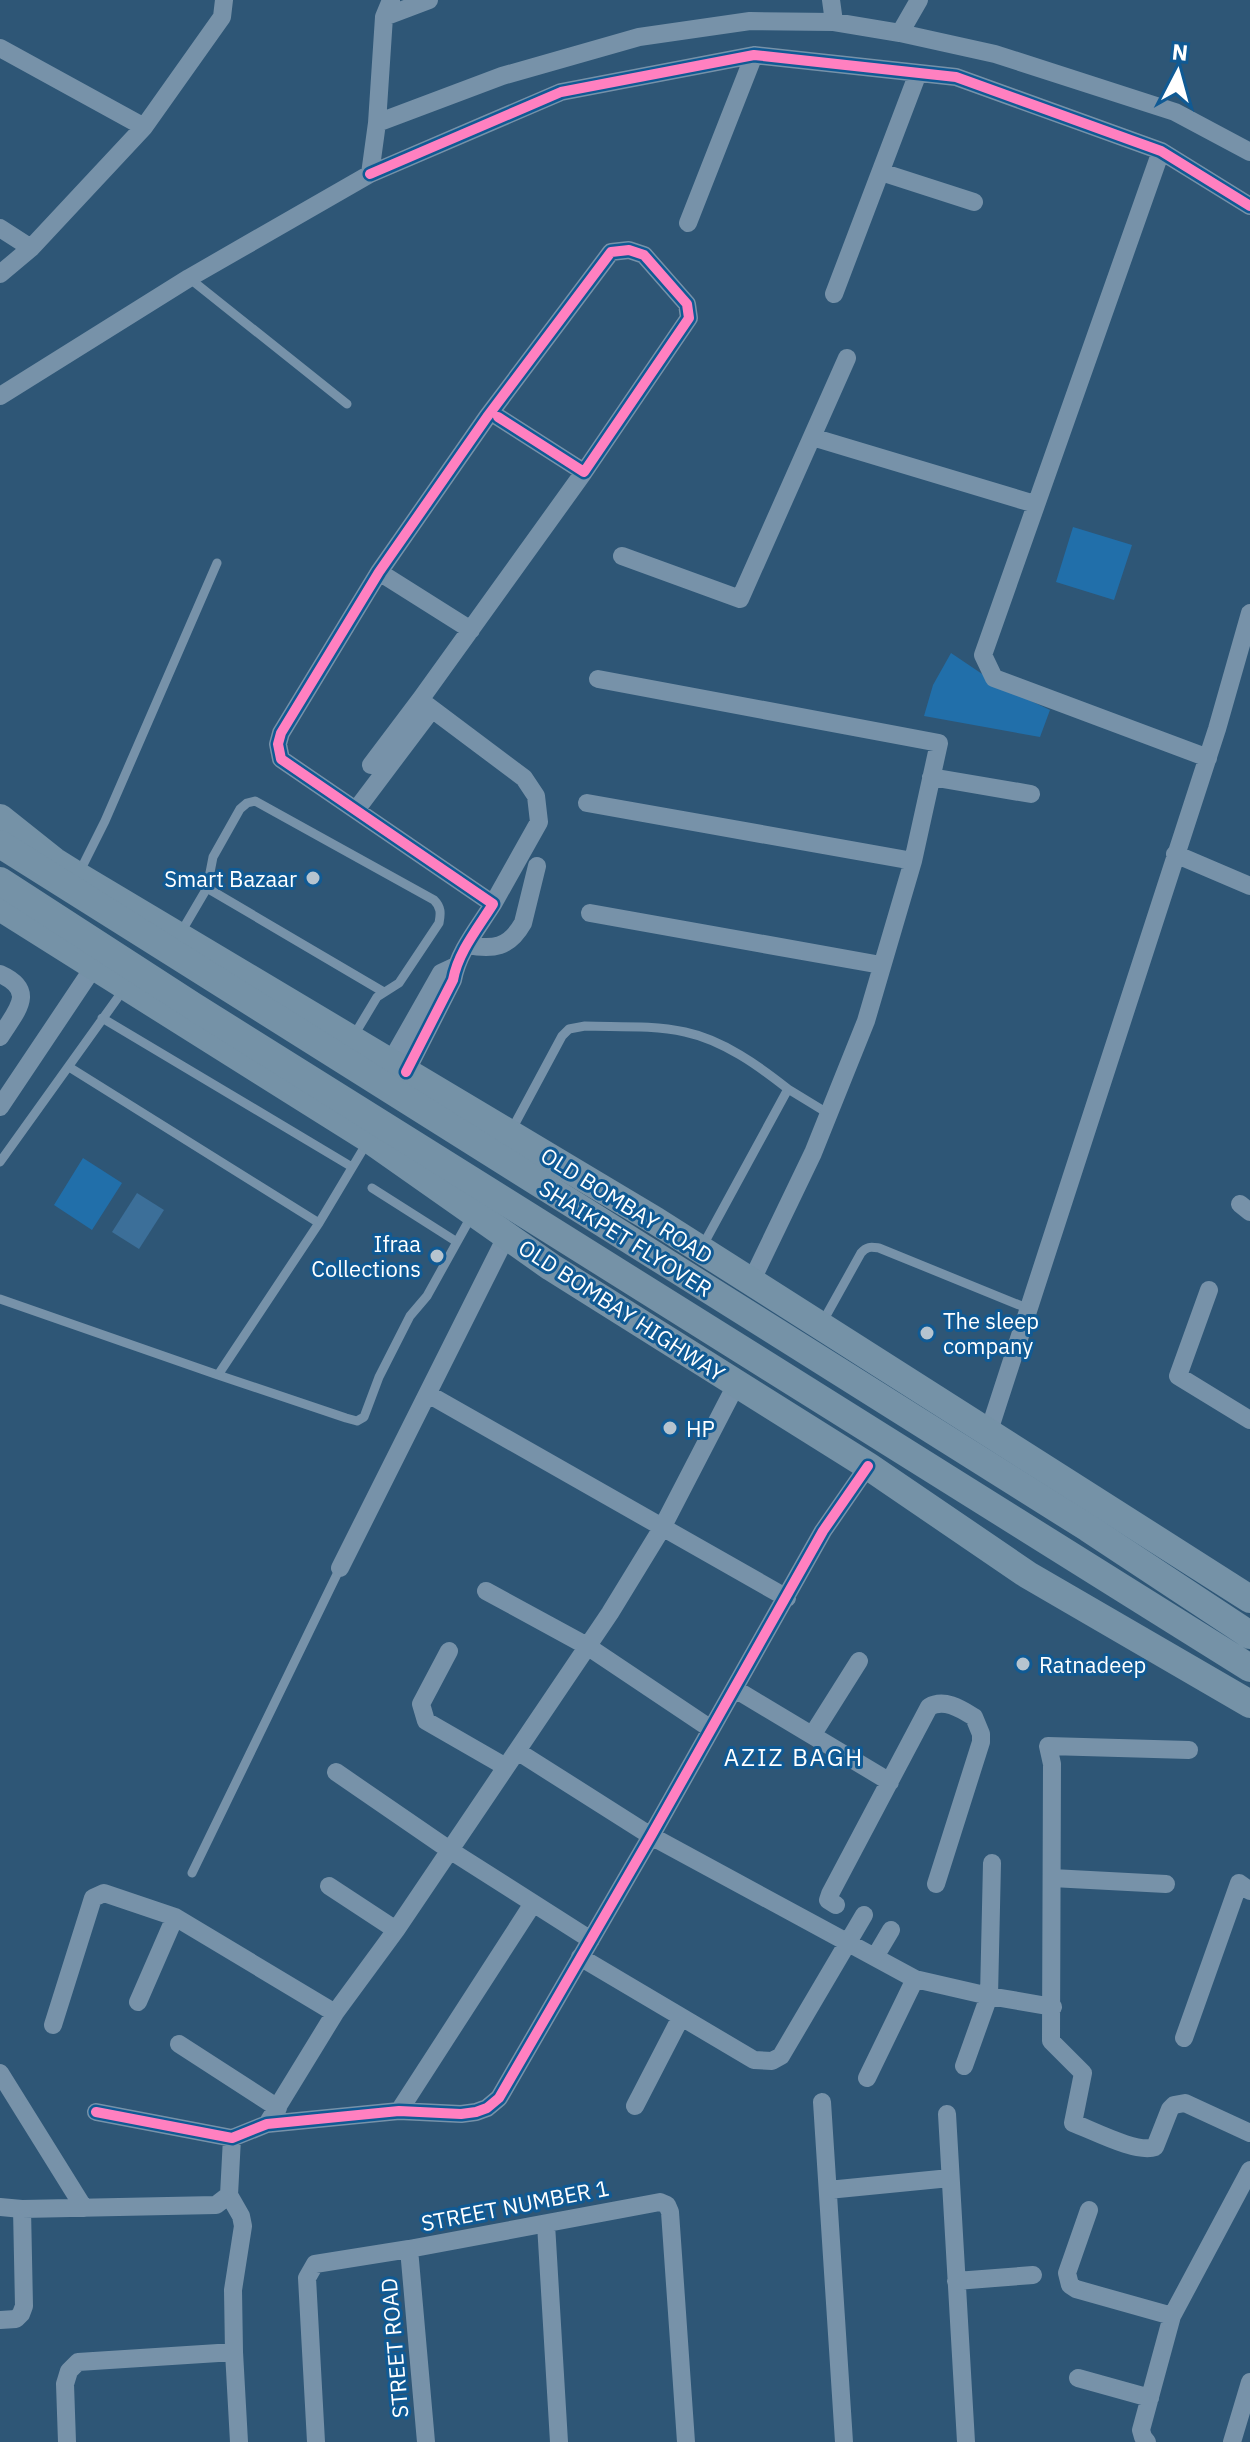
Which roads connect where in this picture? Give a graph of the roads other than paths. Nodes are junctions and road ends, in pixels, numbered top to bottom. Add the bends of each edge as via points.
1 (224, 0) edge
2 (429, 0) edge
3 (831, 0) edge
4 (919, 0) edge
5 (388, 8) edge
6 (834, 22) junction
7 (900, 33) junction
8 (0, 48) edge
9 (754, 55) junction
10 (918, 73) junction
11 (377, 123) junction
12 (144, 127) junction
13 (1161, 151) junction
14 (1250, 152) edge
15 (881, 172) junction
16 (370, 174) junction
17 (974, 202) dead end
18 (1250, 206) edge
19 (688, 223) dead end
20 (0, 228) edge
21 (31, 248) junction
22 (0, 274) edge
23 (189, 278) junction
24 (834, 294) dead end
25 (847, 358) dead end
26 (0, 396) edge
27 (347, 404) dead end
28 (498, 417) dead end
29 (812, 437) junction
30 (584, 472) junction
31 (1035, 504) junction
32 (622, 556) dead end
33 (217, 563) dead end
34 (379, 572) junction
35 (1250, 613) edge
36 (471, 630) junction
37 (598, 679) dead end
38 (426, 704) junction
39 (1208, 758) junction
40 (371, 765) dead end
41 (931, 777) junction
42 (1031, 794) dead end
43 (587, 803) dead end
44 (356, 810) junction
45 (0, 818) edge
46 (0, 844) edge
47 (1175, 854) junction
48 (913, 861) junction
49 (537, 866) dead end
50 (66, 869) junction
51 (0, 881) edge
52 (1250, 886) edge
53 (207, 888) junction
54 (493, 904) junction
55 (590, 913) dead end
56 (10, 914) edge
57 (178, 937) junction
58 (467, 945) junction
59 (95, 965) junction
60 (881, 965) junction
61 (0, 974) edge
62 (126, 985) junction
63 (382, 991) junction
64 (102, 1018) junction
65 (0, 1037) edge
66 (352, 1040) junction
67 (69, 1067) junction
68 (398, 1067) junction
69 (788, 1089) junction
70 (0, 1107) edge
71 (829, 1114) junction
72 (510, 1133) junction
73 (369, 1139) junction
74 (0, 1162) edge
75 (352, 1167) junction
76 (372, 1188) dead end
77 (474, 1212) junction
78 (319, 1223) junction
79 (507, 1235) junction
80 (457, 1242) junction
81 (700, 1250) junction
82 (751, 1282) junction
83 (1209, 1290) dead end
84 (0, 1299) edge
85 (1029, 1309) junction
86 (820, 1326) junction
87 (218, 1375) junction
88 (737, 1383) junction
89 (428, 1394) junction
90 (1250, 1420) edge
91 (988, 1434) junction
92 (868, 1466) junction
93 (662, 1528) junction
94 (340, 1568) joint
95 (486, 1591) dead end
96 (787, 1598) junction
97 (1250, 1599) edge
98 (1250, 1635) edge
99 (587, 1646) junction
100 (449, 1651) dead end
101 (859, 1661) dead end
102 (1250, 1668) edge
103 (735, 1689) junction
104 (1250, 1704) edge
105 (711, 1729) junction
106 (813, 1734) junction
107 (1189, 1750) dead end
108 (517, 1751) junction
109 (506, 1767) junction
110 (336, 1772) dead end
111 (890, 1782) junction
112 (651, 1836) junction
113 (448, 1849) junction
114 (992, 1863) dead end
115 (192, 1873) dead end
116 (1052, 1878) junction
117 (936, 1884) dead end
118 (1166, 1884) dead end
119 (329, 1886) dead end
120 (1245, 1887) edge
121 (532, 1905) junction
122 (864, 1915) dead end
123 (175, 1917) junction
124 (823, 1929) junction
125 (396, 1930) junction
126 (891, 1930) dead end
127 (591, 1940) junction
128 (847, 1942) junction
129 (580, 1957) junction
130 (875, 1957) junction
131 (915, 1979) junction
132 (989, 1996) junction
133 (138, 2002) dead end
134 (1053, 2007) junction
135 (335, 2013) junction
136 (681, 2017) junction
137 (53, 2025) dead end
138 (1184, 2038) dead end
139 (179, 2044) dead end
140 (964, 2066) dead end
141 (0, 2073) edge
142 (867, 2078) dead end
143 (822, 2102) dead end
144 (635, 2106) dead end
145 (278, 2108) junction
146 (399, 2111) junction
147 (96, 2112) dead end
148 (947, 2114) dead end
149 (267, 2124) junction
150 (1250, 2133) edge
151 (232, 2138) junction
152 (1250, 2170) edge
153 (950, 2178) junction
154 (828, 2190) junction
155 (229, 2195) junction
156 (0, 2207) edge
157 (84, 2208) junction
158 (22, 2209) junction
159 (1089, 2210) dead end
160 (546, 2224) junction
161 (409, 2249) junction
162 (1033, 2275) dead end
163 (956, 2281) junction
164 (1172, 2316) junction
165 (0, 2320) edge
166 (234, 2352) junction
167 (1078, 2378) dead end
168 (1250, 2382) edge
169 (1150, 2398) junction
170 (67, 2442) edge
171 (239, 2442) edge
172 (316, 2442) edge
173 (426, 2442) edge
174 (559, 2442) edge
175 (686, 2442) edge
176 (844, 2442) edge
177 (966, 2442) edge
178 (1147, 2442) edge
179 (1232, 2442) edge

1 - 12 street via 222,17
2 - 5 street
3 - 6 street
4 - 7 street
5 - 11 street
6 - 7 street
6 - 11 street via 750,21 639,37 502,76
7 - 14 street via 995,54 1175,112
8 - 12 street
9 - 10 street
9 - 16 street via 561,92
9 - 19 street
10 - 13 street via 956,77
10 - 15 street
11 - 16 street
12 - 21 street
13 - 18 street
13 - 31 street
15 - 17 street
15 - 24 street
16 - 23 street
20 - 21 street
21 - 22 street
23 - 26 street
23 - 27 lane
25 - 29 street
28 - 30 street
29 - 31 street
29 - 32 street via 740,599
30 - 34 street via 689,318 687,304 644,255 629,250 611,252
30 - 36 street
31 - 39 street via 983,655 994,678
33 - 50 lane via 105,821
34 - 36 street
34 - 44 street via 278,744 281,759
35 - 39 street
36 - 38 street
37 - 41 street via 939,743
38 - 40 street
38 - 44 street
38 - 54 street via 524,778 536,796 539,822 534,835
39 - 47 street
41 - 42 street
41 - 48 street
43 - 48 street
44 - 54 street
45 - 50 main road, OLD BOMBAY ROAD
46 - 98 main road, SHAIKPET FLYOVER, bridge
47 - 52 street
47 - 85 street
48 - 60 street
49 - 58 street via 518,931 488,949
50 - 56 main road
50 - 57 main road, OLD BOMBAY ROAD
51 - 102 main road, SHAIKPET FLYOVER, bridge
53 - 57 lane
53 - 63 lane
53 - 63 lane via 213,857 240,809 255,801 434,900 439,923 399,983
54 - 58 street
55 - 60 street
56 - 59 main road, OLD BOMBAY HIGHWAY
57 - 66 main road, OLD BOMBAY ROAD
58 - 68 street via 456,966 441,973
59 - 62 main road, OLD BOMBAY HIGHWAY
59 - 70 street
60 - 71 street via 866,1021
61 - 65 street via 16,981 21,997
62 - 64 lane
62 - 73 main road, OLD BOMBAY HIGHWAY
63 - 66 lane
64 - 67 lane
64 - 75 lane
66 - 68 main road, OLD BOMBAY ROAD
67 - 74 lane
67 - 78 lane
68 - 72 main road, OLD BOMBAY ROAD
69 - 71 lane
69 - 72 lane via 710,1039 685,1032 585,1026 562,1036
69 - 81 lane
71 - 82 street
72 - 81 main road, OLD BOMBAY ROAD
73 - 75 lane
73 - 77 main road, OLD BOMBAY HIGHWAY
75 - 78 lane
76 - 80 lane
77 - 79 main road, OLD BOMBAY HIGHWAY
77 - 80 lane
78 - 87 lane
79 - 88 main road, OLD BOMBAY HIGHWAY
79 - 89 street
80 - 87 lane via 410,1316 364,1417 357,1421
81 - 82 main road, OLD BOMBAY ROAD
82 - 86 main road, OLD BOMBAY ROAD
83 - 90 street via 1178,1376
84 - 87 lane
85 - 86 lane via 870,1247 861,1253
85 - 91 street
86 - 91 main road, OLD BOMBAY ROAD
88 - 92 main road, OLD BOMBAY HIGHWAY
88 - 93 street
89 - 93 street
89 - 94 street
91 - 97 main road, OLD BOMBAY ROAD
92 - 96 street via 823,1531
92 - 104 main road, OLD BOMBAY HIGHWAY via 1028,1575
93 - 96 street
93 - 99 street
94 - 115 lane
95 - 99 street
96 - 103 street
99 - 105 street
99 - 108 street
100 - 109 street via 421,1704 426,1721
101 - 106 street
103 - 105 street
103 - 106 street
105 - 112 street
106 - 111 street
107 - 116 street via 1048,1746
108 - 109 street
108 - 112 street
109 - 113 street
110 - 113 street
111 - 117 street via 932,1704 957,1707 974,1717 981,1742
111 - 124 street via 830,1894 828,1900 837,1902
112 - 124 street
112 - 127 street
113 - 121 street
113 - 125 street
114 - 132 street
116 - 118 street
116 - 134 street
119 - 125 street
120 - 138 street
121 - 127 street
121 - 146 street
122 - 128 street
123 - 133 street
123 - 135 street
123 - 137 street via 97,1895
124 - 128 street
125 - 135 street
126 - 130 street
127 - 129 street
128 - 130 street
128 - 136 street via 781,2056 772,2061 754,2060
129 - 136 street
129 - 146 street via 499,2098 487,2108 461,2114
130 - 131 street
131 - 132 street
131 - 142 street
132 - 134 street
132 - 140 street
134 - 150 street via 1051,2041 1083,2073 1073,2123 1149,2149 1155,2147 1170,2109 1185,2103
135 - 145 street
136 - 144 street
139 - 145 street
141 - 157 street
143 - 154 street
145 - 149 street
146 - 149 street
147 - 151 street
148 - 153 street
149 - 151 street
151 - 155 street
152 - 164 street
153 - 154 street
153 - 163 street
154 - 176 street
155 - 157 street via 216,2205
155 - 166 street via 243,2226 233,2290
156 - 158 street
157 - 158 street
158 - 165 street via 24,2306 16,2319
159 - 164 street via 1067,2273 1070,2285
160 - 161 street, STREET NUMBER 1
160 - 174 street
160 - 175 street, STREET NUMBER 1 via 660,2202 667,2205
161 - 172 street, STREET NUMBER 1 via 315,2264 310,2270
161 - 173 street, STREET ROAD
162 - 163 street
163 - 177 street
164 - 169 street
166 - 170 street via 78,2362 65,2384
166 - 171 street
167 - 169 street
168 - 179 street
169 - 178 street via 1141,2430

